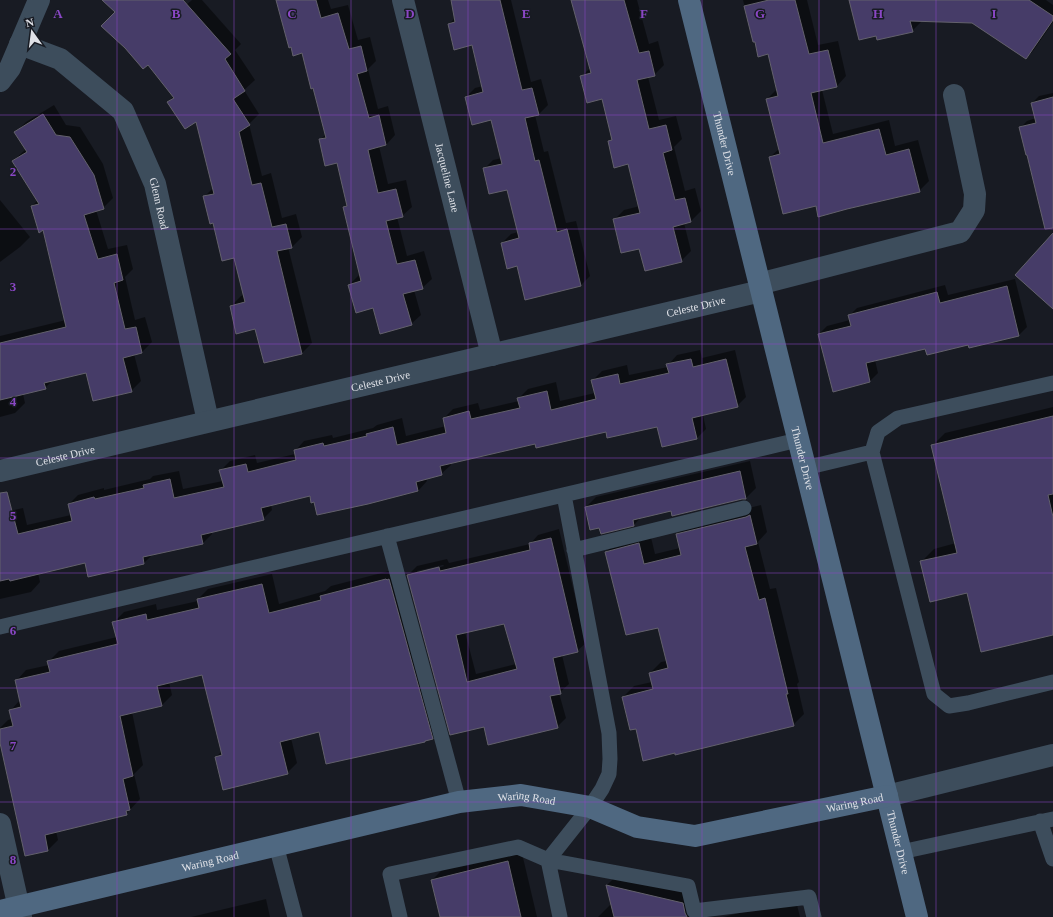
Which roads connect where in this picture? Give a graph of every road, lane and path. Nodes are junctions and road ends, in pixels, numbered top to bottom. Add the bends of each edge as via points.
1 (39, 0) edge
2 (403, 0) edge
3 (689, 0) edge
4 (20, 44) junction
5 (0, 81) edge
6 (954, 95) dead end
7 (760, 288) junction
8 (492, 355) junction
9 (1053, 383) edge
10 (208, 421) junction
11 (798, 440) junction
12 (872, 452) junction
13 (805, 468) junction
14 (0, 471) edge
15 (564, 495) junction
16 (744, 508) dead end
17 (387, 536) junction
18 (574, 550) junction
19 (0, 627) edge
20 (1053, 682) edge
21 (1053, 755) edge
22 (887, 796) junction
23 (459, 802) junction
24 (590, 807) junction
25 (1047, 820) edge
26 (0, 824) edge
27 (276, 845) junction
28 (901, 852) junction
29 (1053, 859) edge
30 (548, 860) junction
31 (13, 912) edge
32 (295, 917) edge
33 (400, 917) edge
34 (560, 917) edge
35 (814, 917) edge
36 (917, 917) edge

1 - 4 street
2 - 8 street, Jacqueline Lane
3 - 7 street, Thunder Drive
4 - 5 street via 10,68
4 - 10 street, Glenn Road via 60,59 123,111 155,184
6 - 7 street, Celeste Drive via 975,194 974,210 960,232
7 - 8 street, Celeste Drive
7 - 11 street, Thunder Drive
8 - 10 street, Celeste Drive
9 - 12 lane via 898,418 878,432
10 - 14 street, Celeste Drive
11 - 13 street, Thunder Drive
11 - 15 lane
12 - 13 lane
12 - 20 lane via 934,694 949,706
13 - 22 street, Thunder Drive
15 - 17 lane
15 - 18 lane
16 - 18 lane
17 - 19 lane
17 - 23 lane
18 - 24 lane via 609,734 609,774
21 - 22 street, Waring Road
22 - 24 street, Waring Road via 695,836 637,827
22 - 28 street, Thunder Drive
23 - 24 street, Waring Road via 521,795
23 - 27 street, Waring Road
24 - 30 lane
25 - 28 lane
25 - 29 lane
26 - 31 street
27 - 31 street, Waring Road
27 - 32 lane
28 - 36 street, Thunder Drive
30 - 33 lane via 518,847 390,874
30 - 34 lane
30 - 35 lane via 688,886 694,911 809,897

